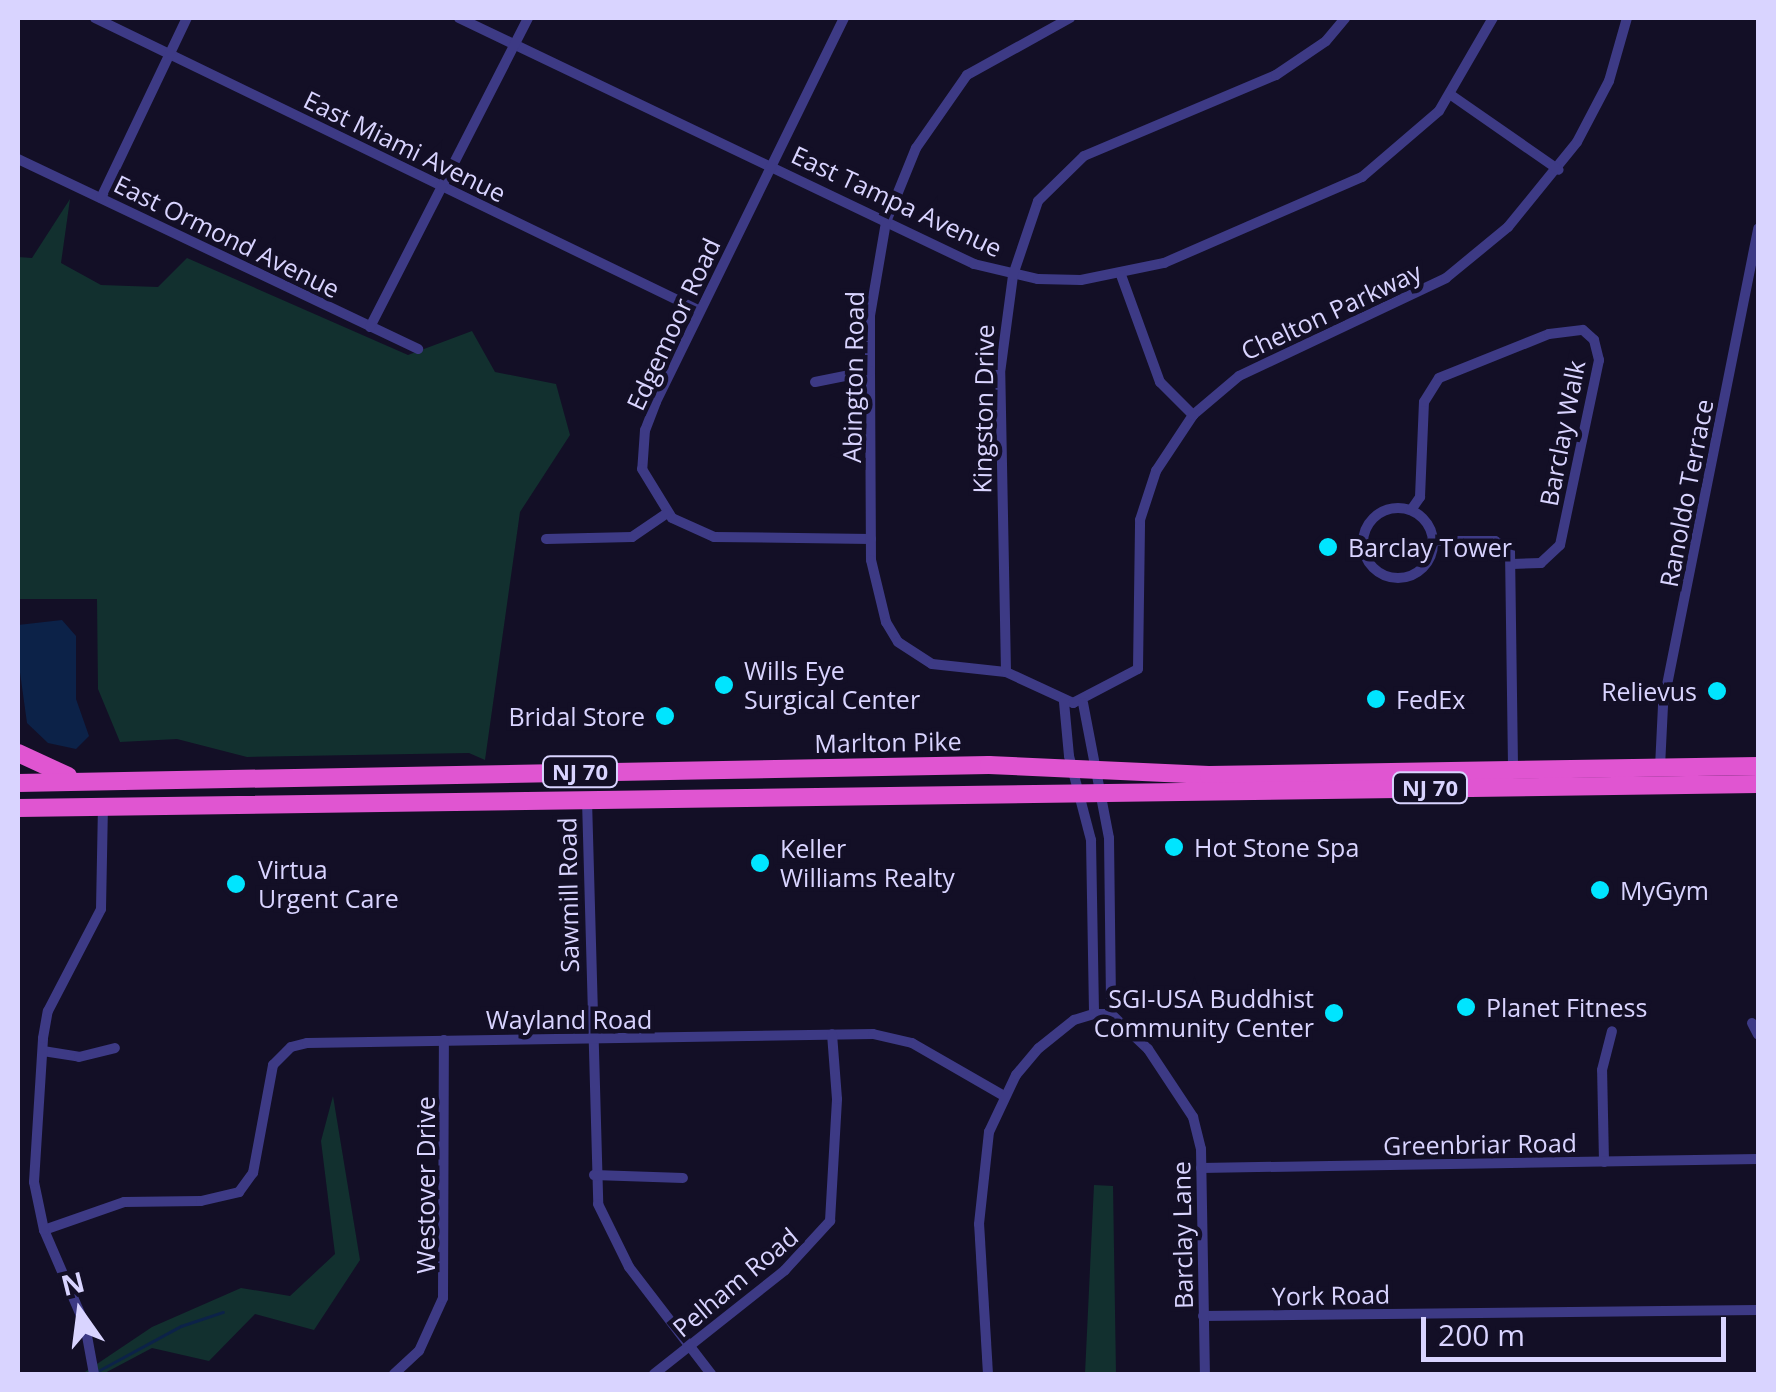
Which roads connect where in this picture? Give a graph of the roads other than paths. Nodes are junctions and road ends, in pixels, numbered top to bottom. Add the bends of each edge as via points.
1 (95, 18) edge
2 (187, 18) edge
3 (458, 18) edge
4 (528, 18) edge
5 (844, 18) edge
6 (1070, 18) edge
7 (1345, 18) edge
8 (1494, 18) edge
9 (1627, 18) edge
10 (514, 45) junction
11 (169, 54) junction
12 (1451, 95) junction
13 (18, 159) edge
14 (772, 165) junction
15 (1559, 170) junction
16 (443, 187) junction
17 (101, 198) junction
18 (886, 222) junction
19 (1758, 228) edge
20 (1013, 275) junction
21 (1121, 275) junction
22 (698, 310) junction
23 (370, 327) junction
24 (418, 349) dead end
25 (870, 371) junction
26 (814, 382) dead end
27 (1193, 415) junction
28 (1411, 510) junction
29 (667, 513) junction
30 (546, 539) dead end
31 (872, 539) junction
32 (1433, 541) junction
33 (1512, 564) junction
34 (1006, 672) junction
35 (1073, 703) junction
36 (18, 752) edge
37 (1660, 768) junction
38 (1514, 770) junction
39 (1758, 770) edge
40 (1097, 780) junction
41 (1077, 781) junction
42 (18, 782) edge
43 (87, 782) junction
44 (1758, 784) edge
45 (1691, 785) junction
46 (587, 800) junction
47 (104, 806) junction
48 (18, 808) edge
49 (1102, 1014) junction
50 (1752, 1023) dead end
51 (1612, 1031) dead end
52 (832, 1034) junction
53 (1758, 1035) edge
54 (591, 1038) junction
55 (444, 1040) junction
56 (115, 1048) dead end
57 (43, 1052) junction
58 (1004, 1096) junction
59 (1758, 1159) edge
60 (1604, 1162) junction
61 (1201, 1168) junction
62 (594, 1175) junction
63 (682, 1178) dead end
64 (44, 1230) junction
65 (1758, 1310) edge
66 (1203, 1316) junction
67 (690, 1347) junction
68 (94, 1374) edge
69 (394, 1374) edge
70 (654, 1374) edge
71 (711, 1374) edge
72 (988, 1374) edge
73 (1205, 1374) edge

1 - 11 street, East Miami Avenue
2 - 11 street
3 - 10 street, East Tampa Avenue
4 - 10 street
5 - 14 street, Edgemoor Road
6 - 18 street, Abington Road via 967,74 916,148
7 - 20 street, Kingston Drive via 1326,41 1276,74 1066,168 1038,201
8 - 12 street, East Tampa Avenue
9 - 15 street, Chelton Parkway via 1609,81
10 - 14 street, East Tampa Avenue
10 - 16 street
11 - 16 street, East Miami Avenue
11 - 17 street
12 - 15 street
12 - 21 street, East Tampa Avenue via 1421,130 1362,177 1187,254
13 - 17 street, East Ormond Avenue
14 - 18 street, East Tampa Avenue
14 - 22 street, Edgemoor Road
15 - 27 street, Chelton Parkway via 1508,228 1446,278 1239,376
16 - 22 street, East Miami Avenue
16 - 23 street
17 - 23 street, East Ormond Avenue
18 - 20 street, East Tampa Avenue
18 - 25 street, Abington Road via 873,286
19 - 37 street, Ranoldo Terrace via 1663,705
20 - 21 street, East Tampa Avenue
20 - 34 street, Kingston Drive via 1000,373
21 - 27 street via 1154,370
22 - 29 street, Edgemoor Road via 642,448 648,486
23 - 24 street, East Ormond Avenue
25 - 26 street
25 - 31 street, Abington Road
27 - 35 street, Chelton Parkway via 1156,471 1140,520 1138,669
28 - 32 street via 1427,522
28 - 32 street via 1388,509 1372,519 1363,540 1369,563 1388,576 1406,577 1425,566
28 - 33 street, Barclay Walk via 1420,497 1424,402 1439,378 1550,334 1584,330 1599,360 1560,545 1541,563
29 - 30 street via 632,537
29 - 31 street via 714,537
31 - 34 street, Abington Road via 879,602 898,642 932,664
32 - 33 street via 1498,542
33 - 38 street
34 - 35 street
35 - 40 street
35 - 41 street
36 - 43 highway
37 - 38 highway, Marlton Pike / NJ 70
37 - 39 highway, Marlton Pike / NJ 70
38 - 40 highway, Marlton Pike / NJ 70
39 - 45 highway via 1700,774
40 - 41 highway, Marlton Pike / NJ 70
40 - 41 highway, Marlton Pike / NJ 70
40 - 45 highway, Marlton Pike / NJ 70
40 - 49 street via 1108,838
41 - 43 highway, Marlton Pike / NJ 70
41 - 46 highway, Marlton Pike / NJ 70
41 - 49 street via 1092,840
42 - 43 highway, Marlton Pike / NJ 70
44 - 45 highway, Marlton Pike / NJ 70
46 - 47 highway, Marlton Pike / NJ 70
46 - 54 street, Sawmill Road
47 - 48 highway, Marlton Pike / NJ 70
47 - 57 street via 101,909 48,1011
49 - 58 street via 1051,1036
49 - 61 street, Barclay Lane via 1180,1090
50 - 53 street
51 - 60 street via 1602,1070
52 - 54 street, Wayland Road
52 - 58 street, Wayland Road via 912,1042
52 - 67 street, Pelham Road via 830,1221 785,1270
54 - 55 street, Wayland Road
54 - 62 street, Sawmill Road
55 - 64 street, Wayland Road via 307,1043 281,1054 267,1083 253,1173 229,1196 124,1202
55 - 69 street, Westover Drive via 443,1298 419,1350
56 - 57 street via 94,1056
57 - 64 street via 34,1198
58 - 72 street via 989,1132 979,1224
59 - 60 street, Greenbriar Road
60 - 61 street, Greenbriar Road
61 - 66 street, Barclay Lane
62 - 63 street
62 - 67 street, Sawmill Road via 614,1243
64 - 68 street via 86,1326
65 - 66 street, York Road
66 - 73 street, Barclay Lane
67 - 70 street, Pelham Road
67 - 71 street, Sawmill Road

